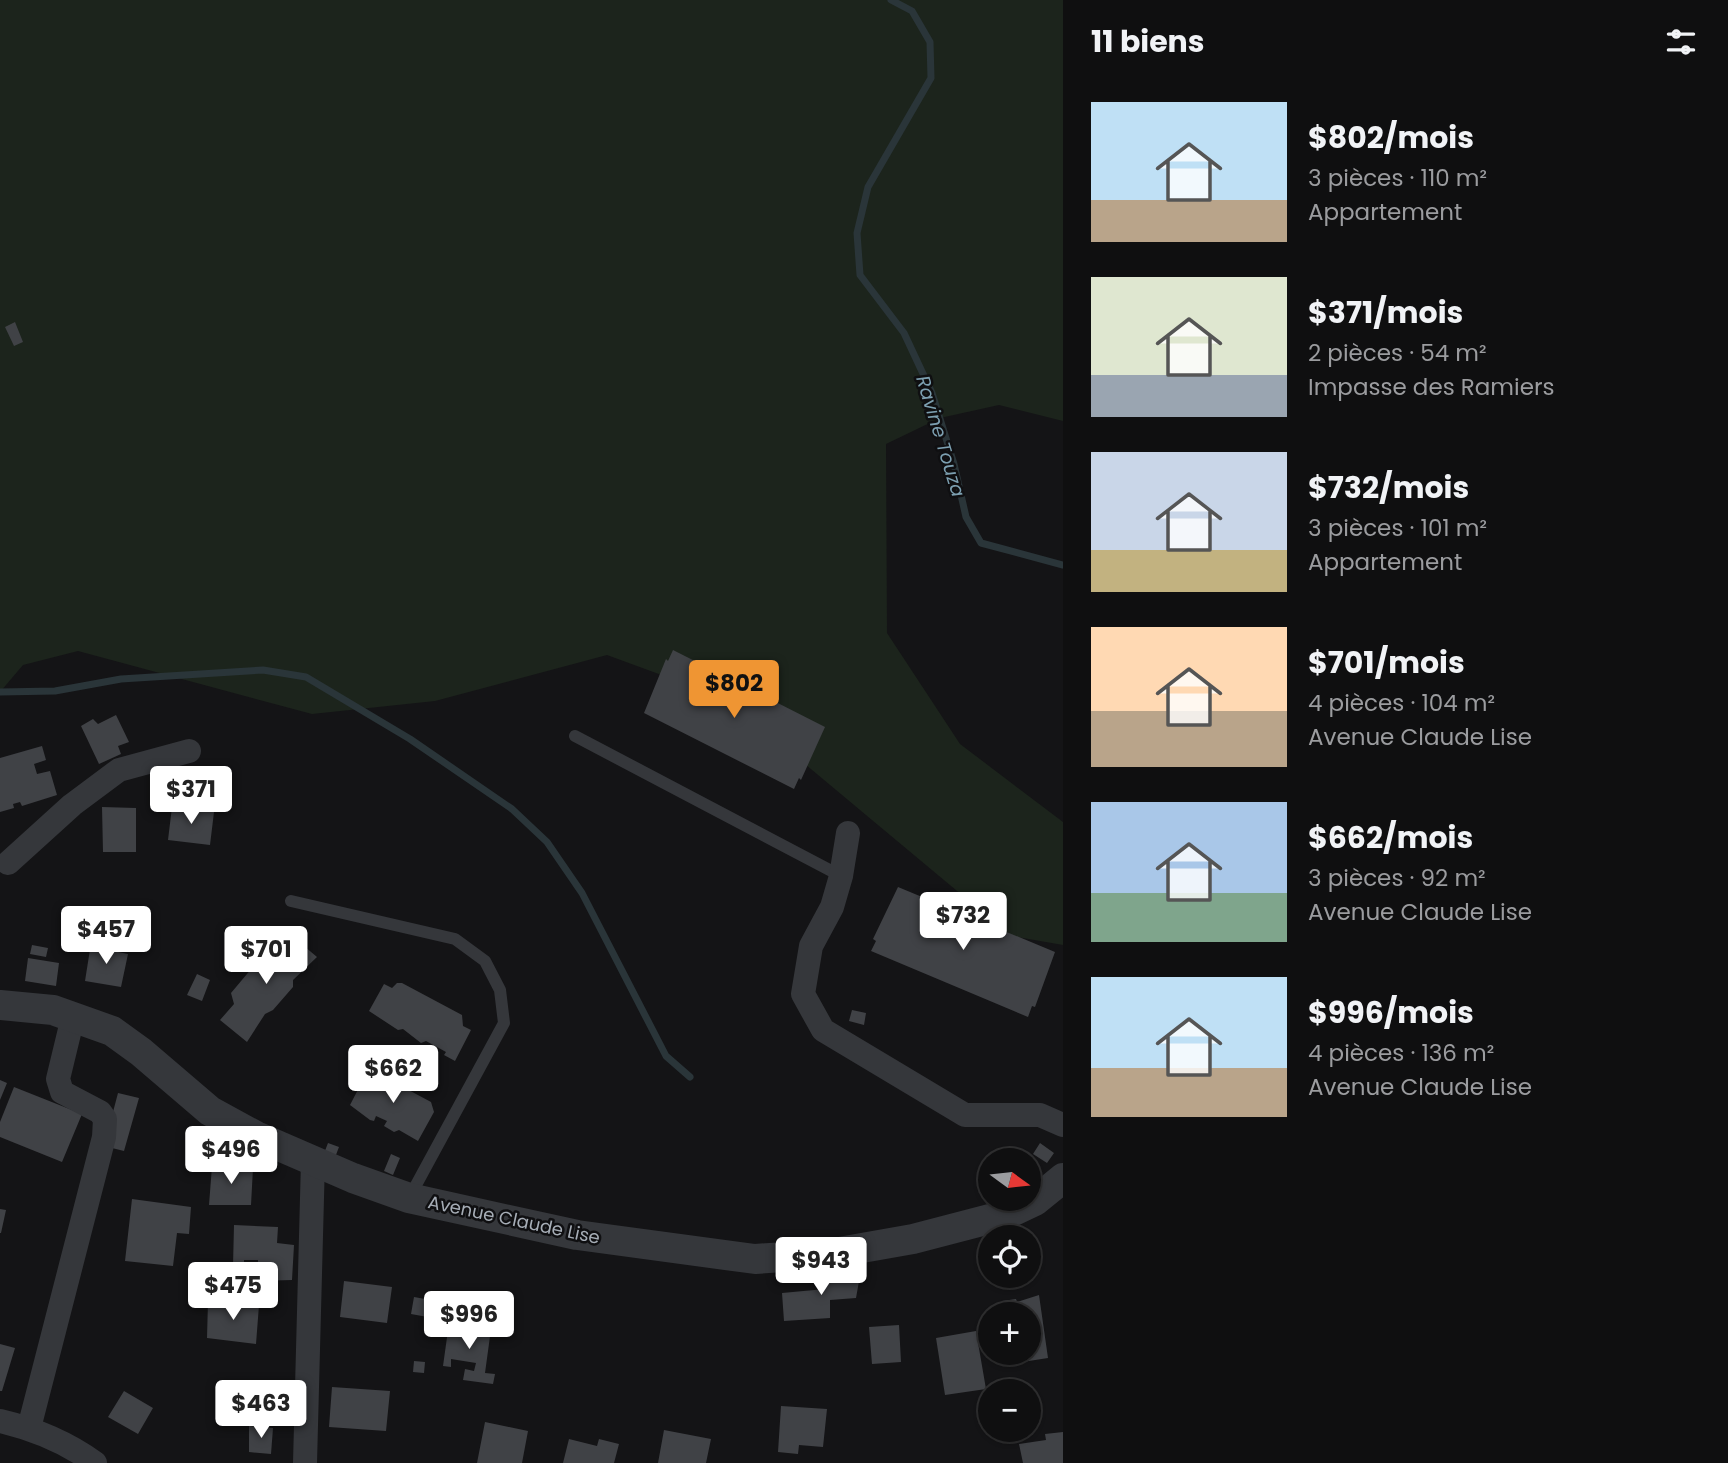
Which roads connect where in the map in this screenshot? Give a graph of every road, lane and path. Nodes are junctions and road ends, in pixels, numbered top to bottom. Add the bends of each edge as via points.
1 (575, 736) dead end
2 (189, 751) dead end
3 (848, 832) dead end
4 (3, 864) edge
5 (841, 876) junction
6 (290, 901) dead end
7 (0, 1005) edge
8 (73, 1017) junction
9 (1063, 1125) edge
10 (313, 1160) junction
11 (1063, 1178) edge
12 (409, 1198) junction
13 (0, 1421) edge
14 (29, 1428) junction
15 (84, 1459) edge
16 (304, 1463) edge

1 - 5 lane
2 - 4 street via 119,770
3 - 5 street
5 - 9 street via 832,907 811,946 803,994 824,1030 965,1115 1040,1115
6 - 12 lane via 455,939 485,961 500,990 504,1023
7 - 8 street, Avenue Claude Lise via 53,1010
8 - 10 street, Avenue Claude Lise via 122,1038 210,1111
8 - 14 street via 58,1079 62,1092 100,1112 105,1119 104,1137
10 - 12 street, Avenue Claude Lise
10 - 16 street
11 - 12 street, Avenue Claude Lise via 1025,1206 952,1229 828,1254 755,1259 577,1235
13 - 14 street
14 - 15 street

